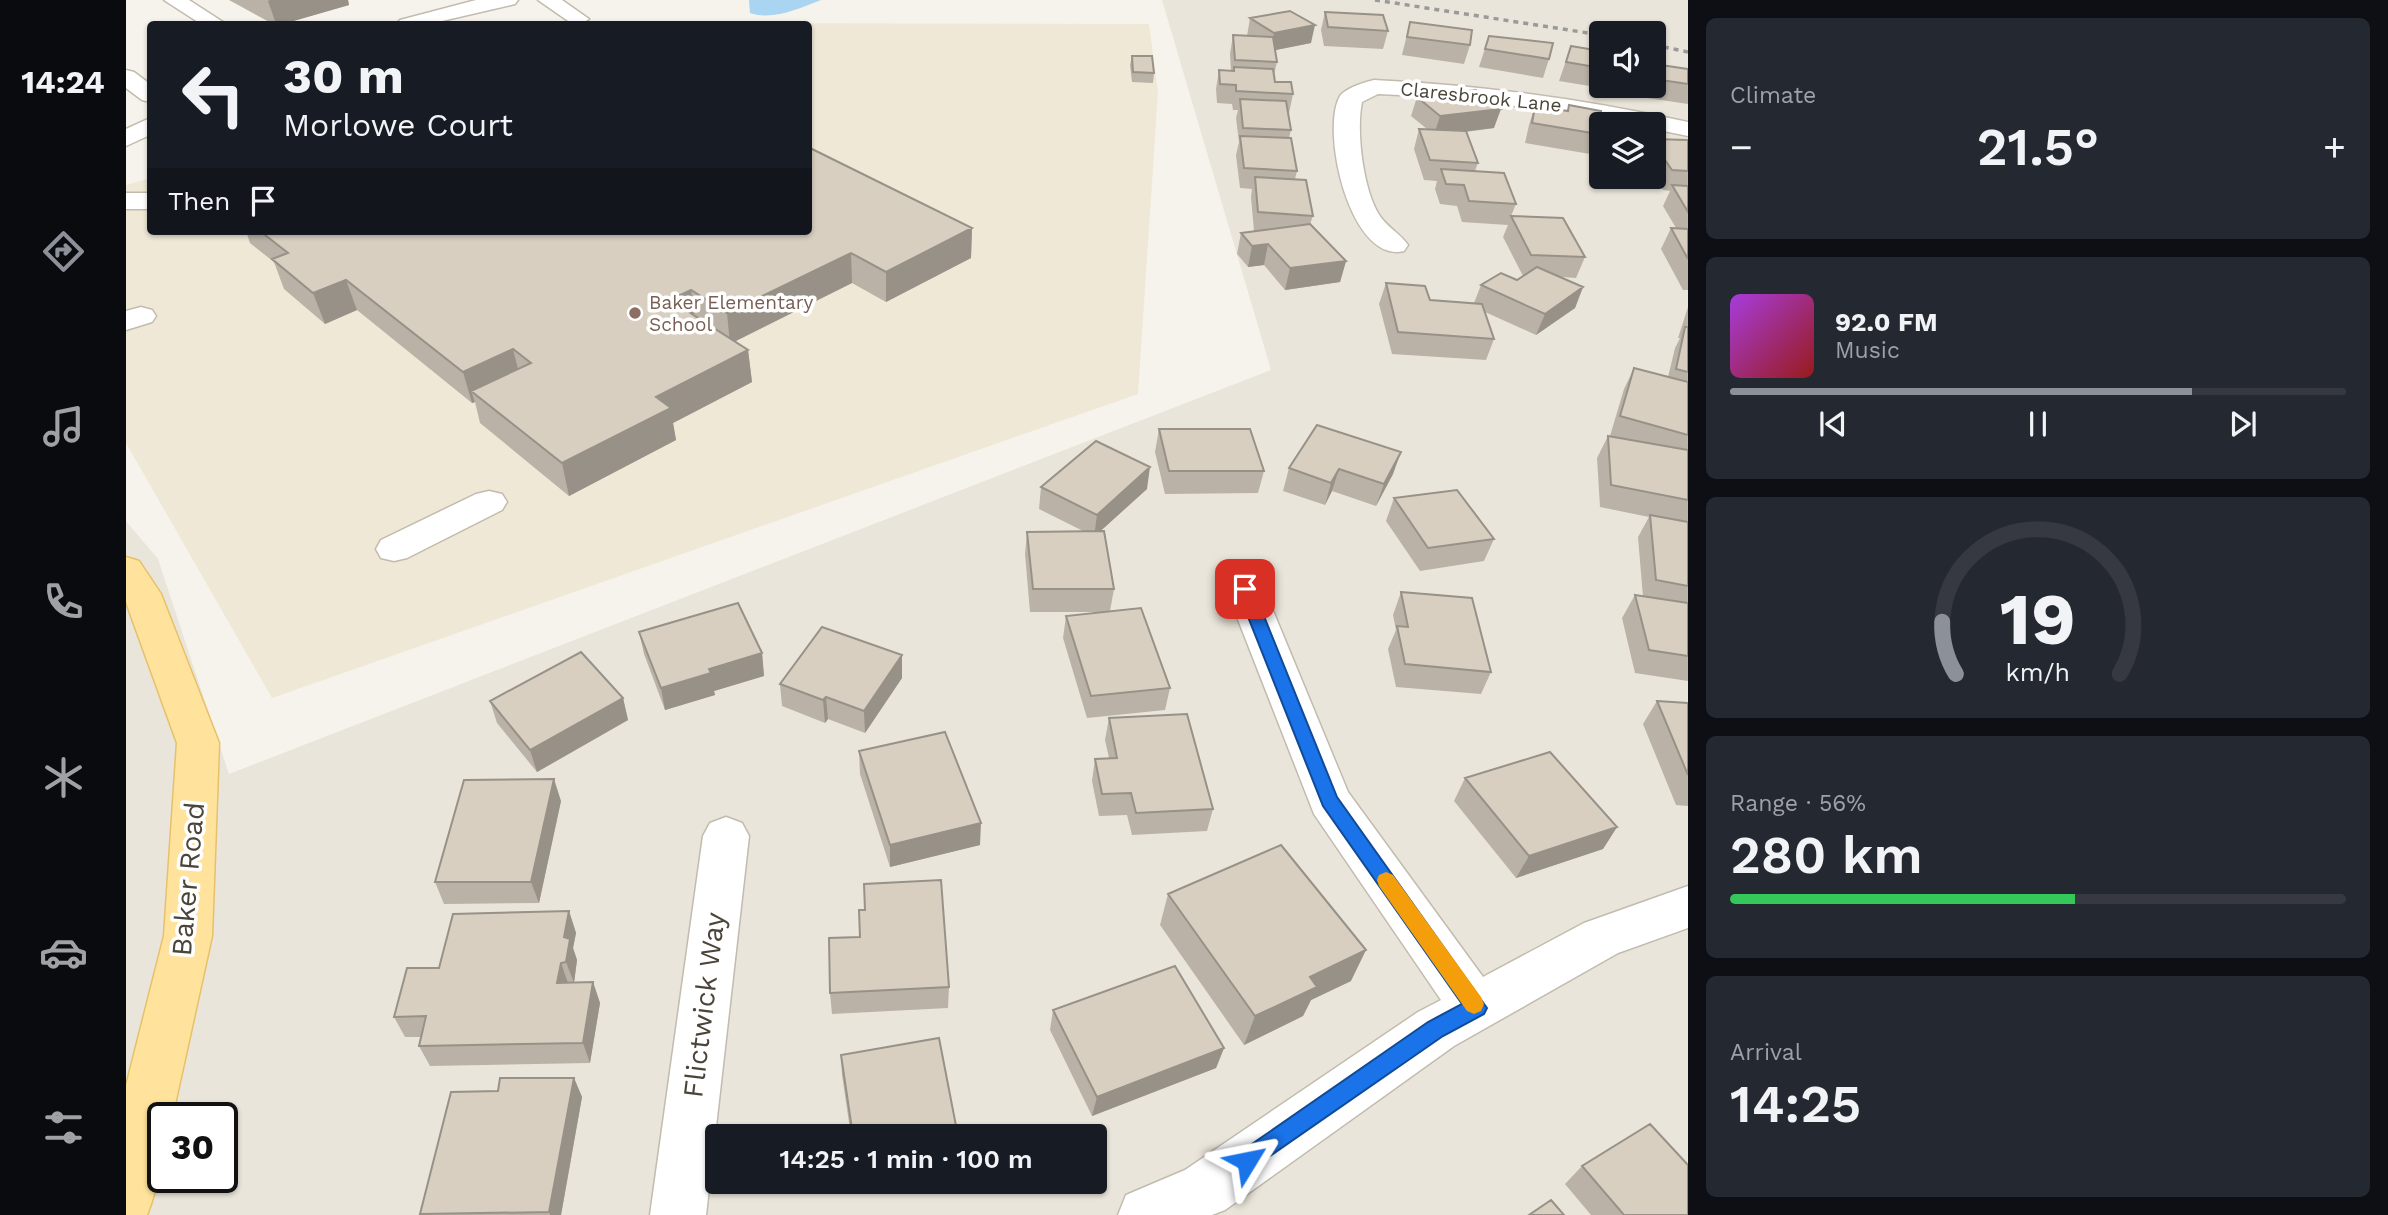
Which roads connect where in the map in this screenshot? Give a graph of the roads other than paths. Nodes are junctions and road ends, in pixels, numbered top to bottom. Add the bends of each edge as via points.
1 (174, 0) edge
2 (508, 0) edge
3 (548, 0) edge
4 (459, 4) edge
5 (578, 19) dead end
6 (210, 21) edge
7 (415, 21) edge
8 (495, 21) edge
9 (126, 77) edge
10 (147, 93) edge
11 (147, 127) edge
12 (1688, 129) edge
13 (126, 139) edge
14 (126, 201) edge
15 (147, 201) edge
16 (1394, 245) dead end
17 (489, 502) dead end
18 (394, 549) dead end
19 (126, 570) edge
20 (1245, 589) dead end
21 (726, 836) dead end
22 (1688, 907) edge
23 (1476, 1008) junction
24 (126, 1197) edge
25 (1214, 1202) edge
26 (678, 1215) edge
27 (1146, 1215) edge

1 - 6 street
2 - 4 street
3 - 5 street
4 - 7 street
4 - 8 street
9 - 10 street
11 - 13 street
12 - 16 street, Claresbrook Lane via 1518,98 1374,87 1351,98 1346,136 1364,214
14 - 15 street
17 - 18 street
19 - 24 main road, Baker Road via 142,594 198,743 188,936
20 - 23 street via 1330,801
21 - 26 street, Flictwick Way
22 - 23 street via 1601,938
23 - 25 street via 1436,1029
25 - 27 street

